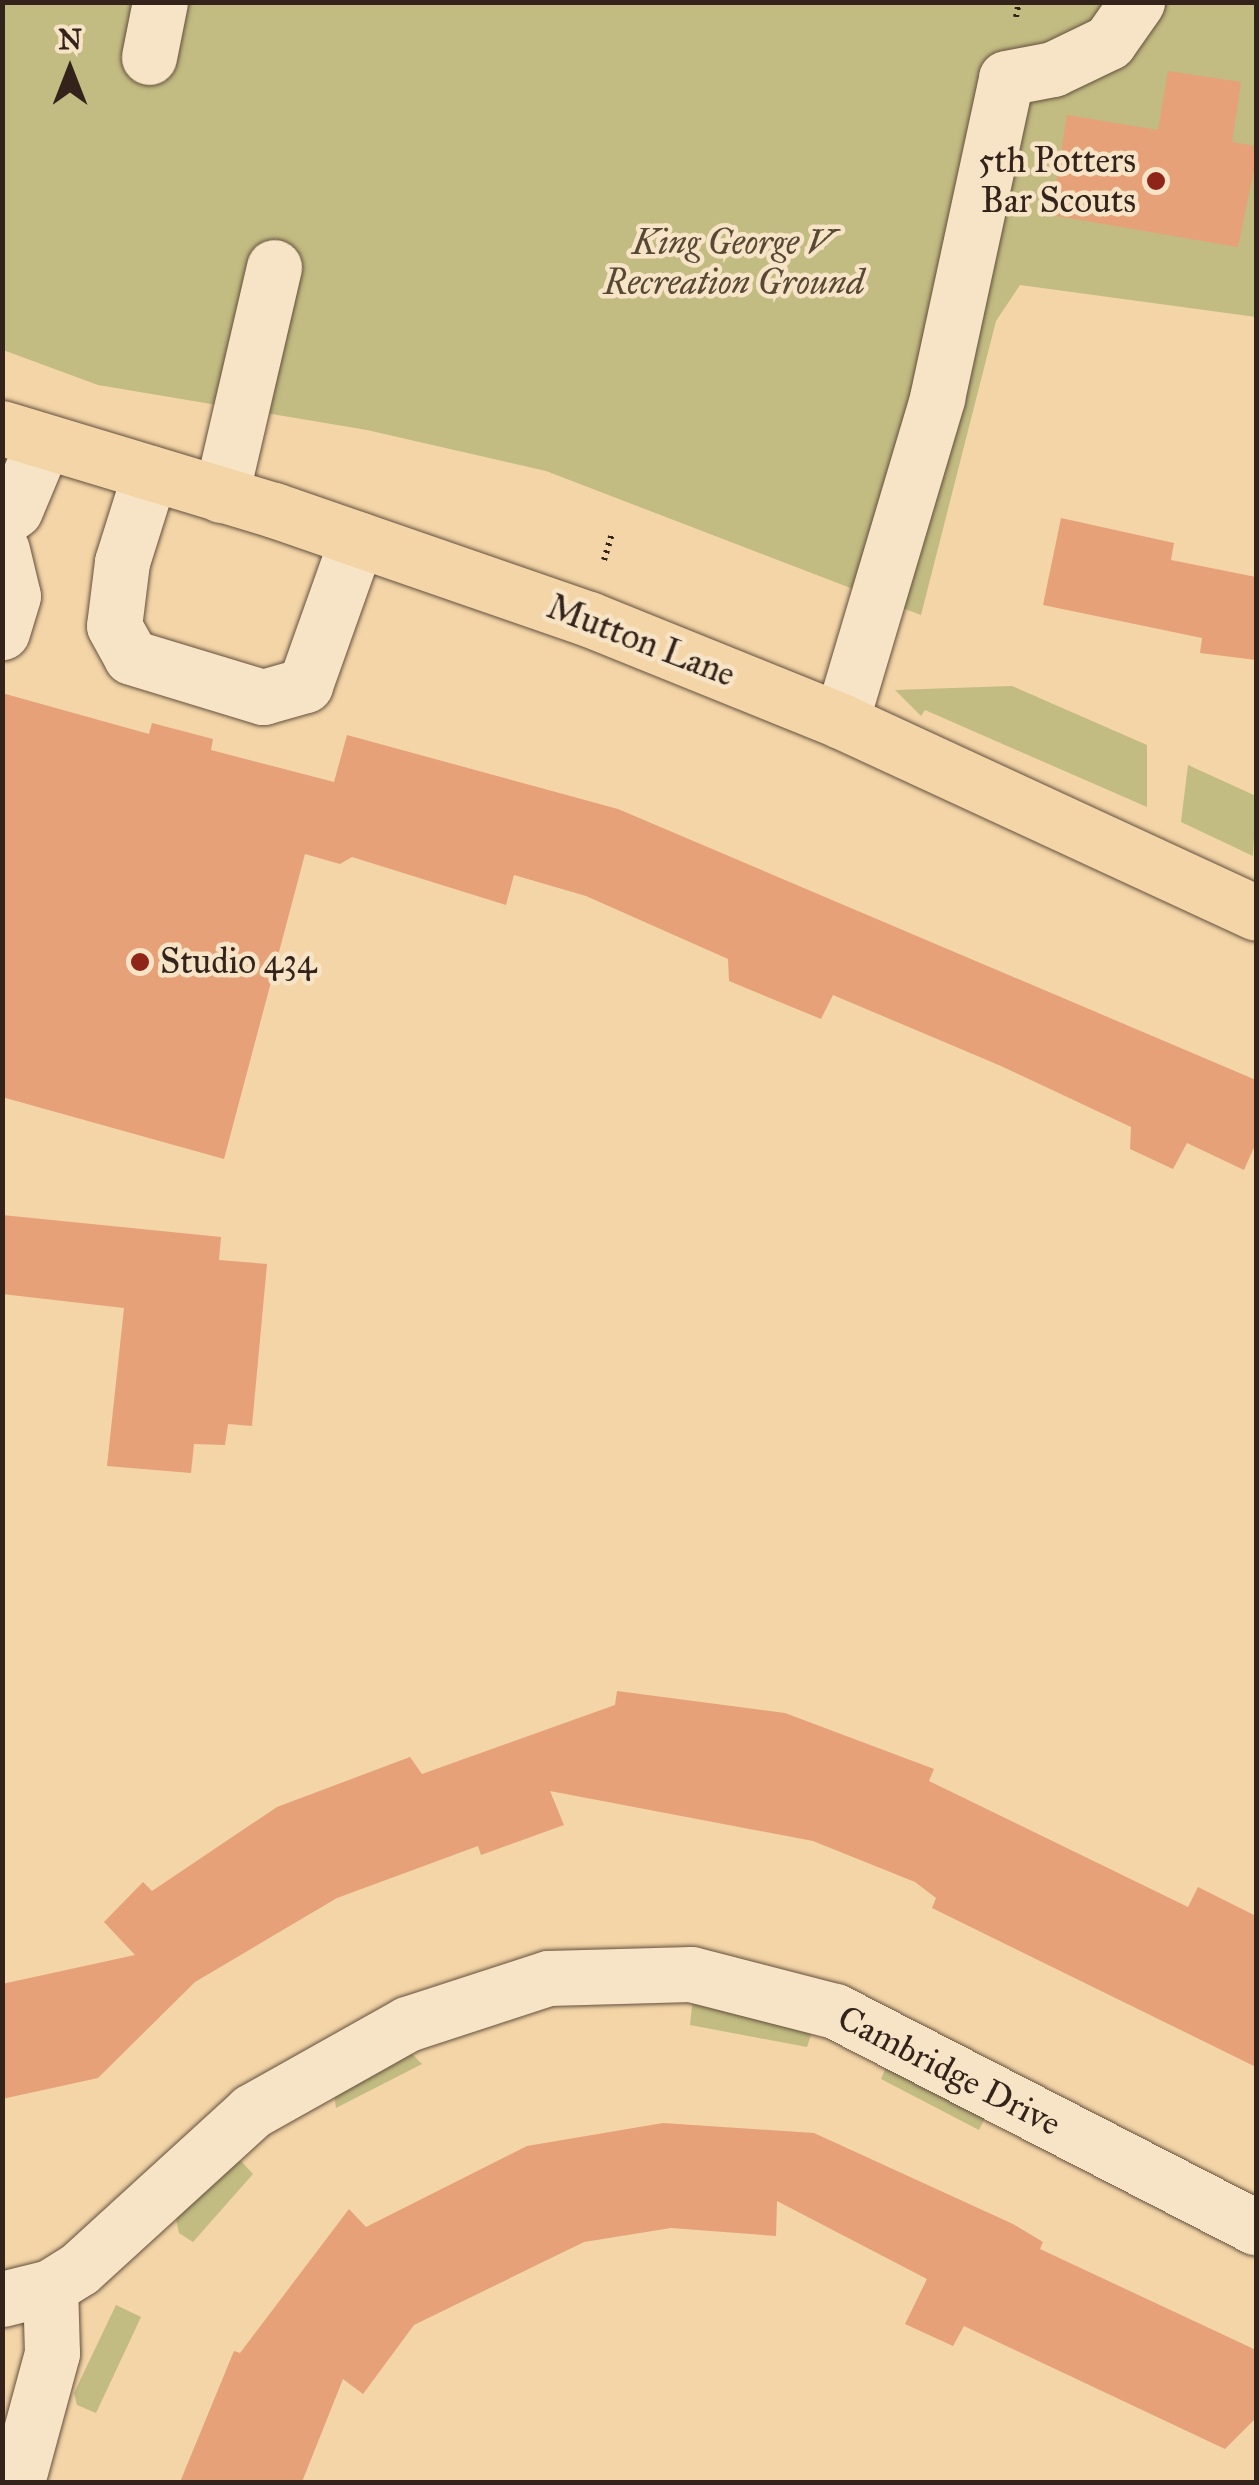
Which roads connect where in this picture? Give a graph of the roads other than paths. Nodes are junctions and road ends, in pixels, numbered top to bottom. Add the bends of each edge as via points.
1 (160, 2) edge
2 (1138, 2) edge
3 (149, 57) dead end
4 (274, 267) dead end
5 (23, 436) edge
6 (150, 474) junction
7 (221, 494) junction
8 (2, 520) edge
9 (358, 539) junction
10 (2, 550) edge
11 (2, 632) edge
12 (841, 721) junction
13 (1256, 913) edge
14 (1256, 2227) edge
15 (26, 2293) edge
16 (17, 2482) edge

1 - 3 street
2 - 12 street via 1108,42 1053,69 1006,78 937,398
4 - 7 street
5 - 6 main road, Mutton Lane
5 - 8 street via 15,510
6 - 7 main road, Mutton Lane
6 - 9 street via 122,562 114,626 131,658 264,696 306,685
7 - 9 main road, Mutton Lane
9 - 12 main road, Mutton Lane via 589,619
10 - 11 street via 13,596
12 - 13 main road, Mutton Lane
14 - 15 street, Cambridge Drive via 835,2011 690,1974 548,1978 407,2024 252,2110 136,2225
15 - 16 street via 52,2353

